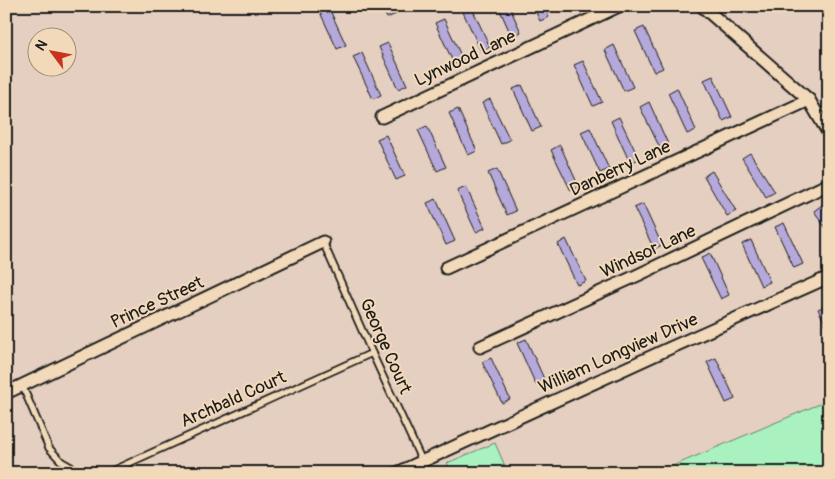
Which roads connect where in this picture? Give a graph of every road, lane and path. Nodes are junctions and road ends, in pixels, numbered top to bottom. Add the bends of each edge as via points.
1 (618, 6) edge
2 (702, 6) edge
3 (809, 100) junction
4 (382, 117) dead end
5 (829, 134) edge
6 (829, 184) edge
7 (323, 242) joint
8 (446, 268) dead end
9 (829, 277) edge
10 (480, 347) dead end
11 (372, 353) junction
12 (22, 385) junction
13 (6, 393) edge
14 (422, 461) junction
15 (102, 473) edge
16 (107, 473) edge
17 (397, 473) edge

1 - 4 street, Lynwood Lane
2 - 3 street
3 - 5 street
3 - 8 street, Danberry Lane
6 - 10 street, Windsor Lane
7 - 11 lane, George Court
7 - 12 street, Prince Street
9 - 14 street, William Longview Drive
11 - 14 lane, George Court
11 - 16 lane, Archbald Court
12 - 13 street, Prince Street
12 - 15 lane via 50,448 62,462 78,471
14 - 17 street, William Longview Drive

